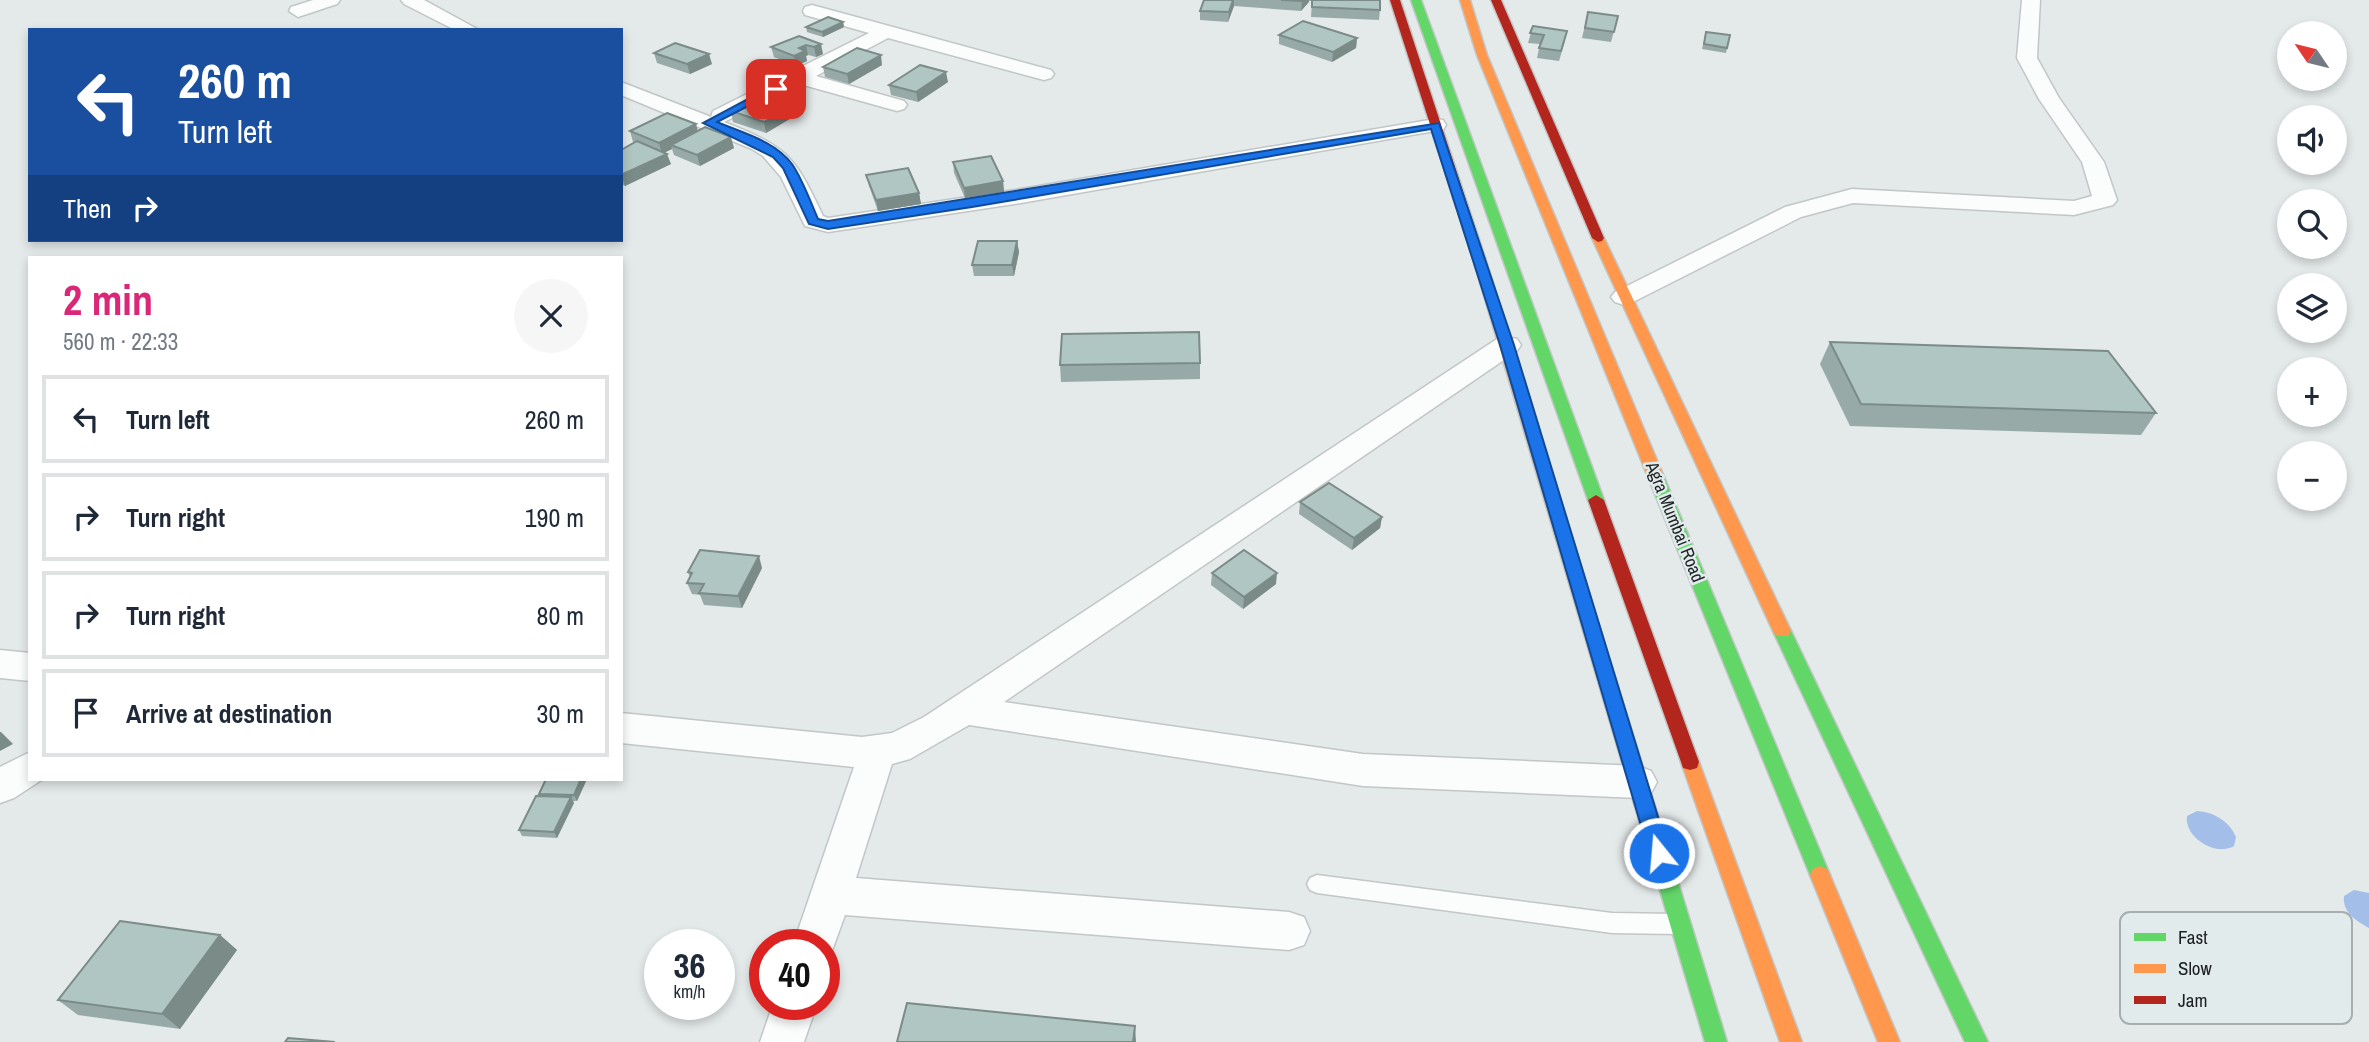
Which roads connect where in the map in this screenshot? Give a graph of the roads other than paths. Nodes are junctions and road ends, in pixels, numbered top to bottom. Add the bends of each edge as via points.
1 (331, 0) edge
2 (410, 0) edge
3 (1395, 0) edge
4 (1416, 0) edge
5 (1465, 0) edge
6 (1495, 0) edge
7 (2031, 0) edge
8 (298, 10) dead end
9 (813, 10) dead end
10 (466, 28) edge
11 (886, 32) junction
12 (1044, 74) dead end
13 (798, 77) junction
14 (623, 89) edge
15 (897, 105) edge
16 (708, 123) junction
17 (1435, 125) junction
18 (1624, 297) junction
19 (1507, 345) junction
20 (0, 664) edge
21 (28, 667) edge
22 (963, 710) junction
23 (623, 727) edge
24 (878, 750) junction
25 (28, 769) edge
26 (1638, 782) junction
27 (0, 787) edge
28 (1317, 884) dead end
29 (831, 895) junction
30 (1681, 923) junction
31 (819, 929) edge
32 (1289, 931) dead end
33 (790, 1020) edge
34 (782, 1042) edge
35 (1716, 1042) edge
36 (1791, 1042) edge
37 (1889, 1042) edge
38 (1977, 1042) edge

1 - 8 street
2 - 10 street
3 - 17 main road
4 - 36 main road
5 - 37 main road, Agra Mumbai Road via 1487,68
6 - 18 main road
7 - 18 street via 2027,58 2092,162 2105,200 2074,208 1852,196 1794,212
9 - 11 street
11 - 12 street
11 - 13 street
13 - 15 street
13 - 16 street
14 - 16 street
16 - 17 street via 777,154 788,167 813,221 828,225
17 - 19 main road
18 - 38 main road
19 - 22 street
19 - 26 main road
20 - 21 street
22 - 24 street via 897,748
22 - 26 street via 1363,770
23 - 24 street
24 - 29 street
25 - 27 street
26 - 30 main road
28 - 30 lane via 1612,923
29 - 31 street
29 - 32 street
30 - 35 main road
33 - 34 street

